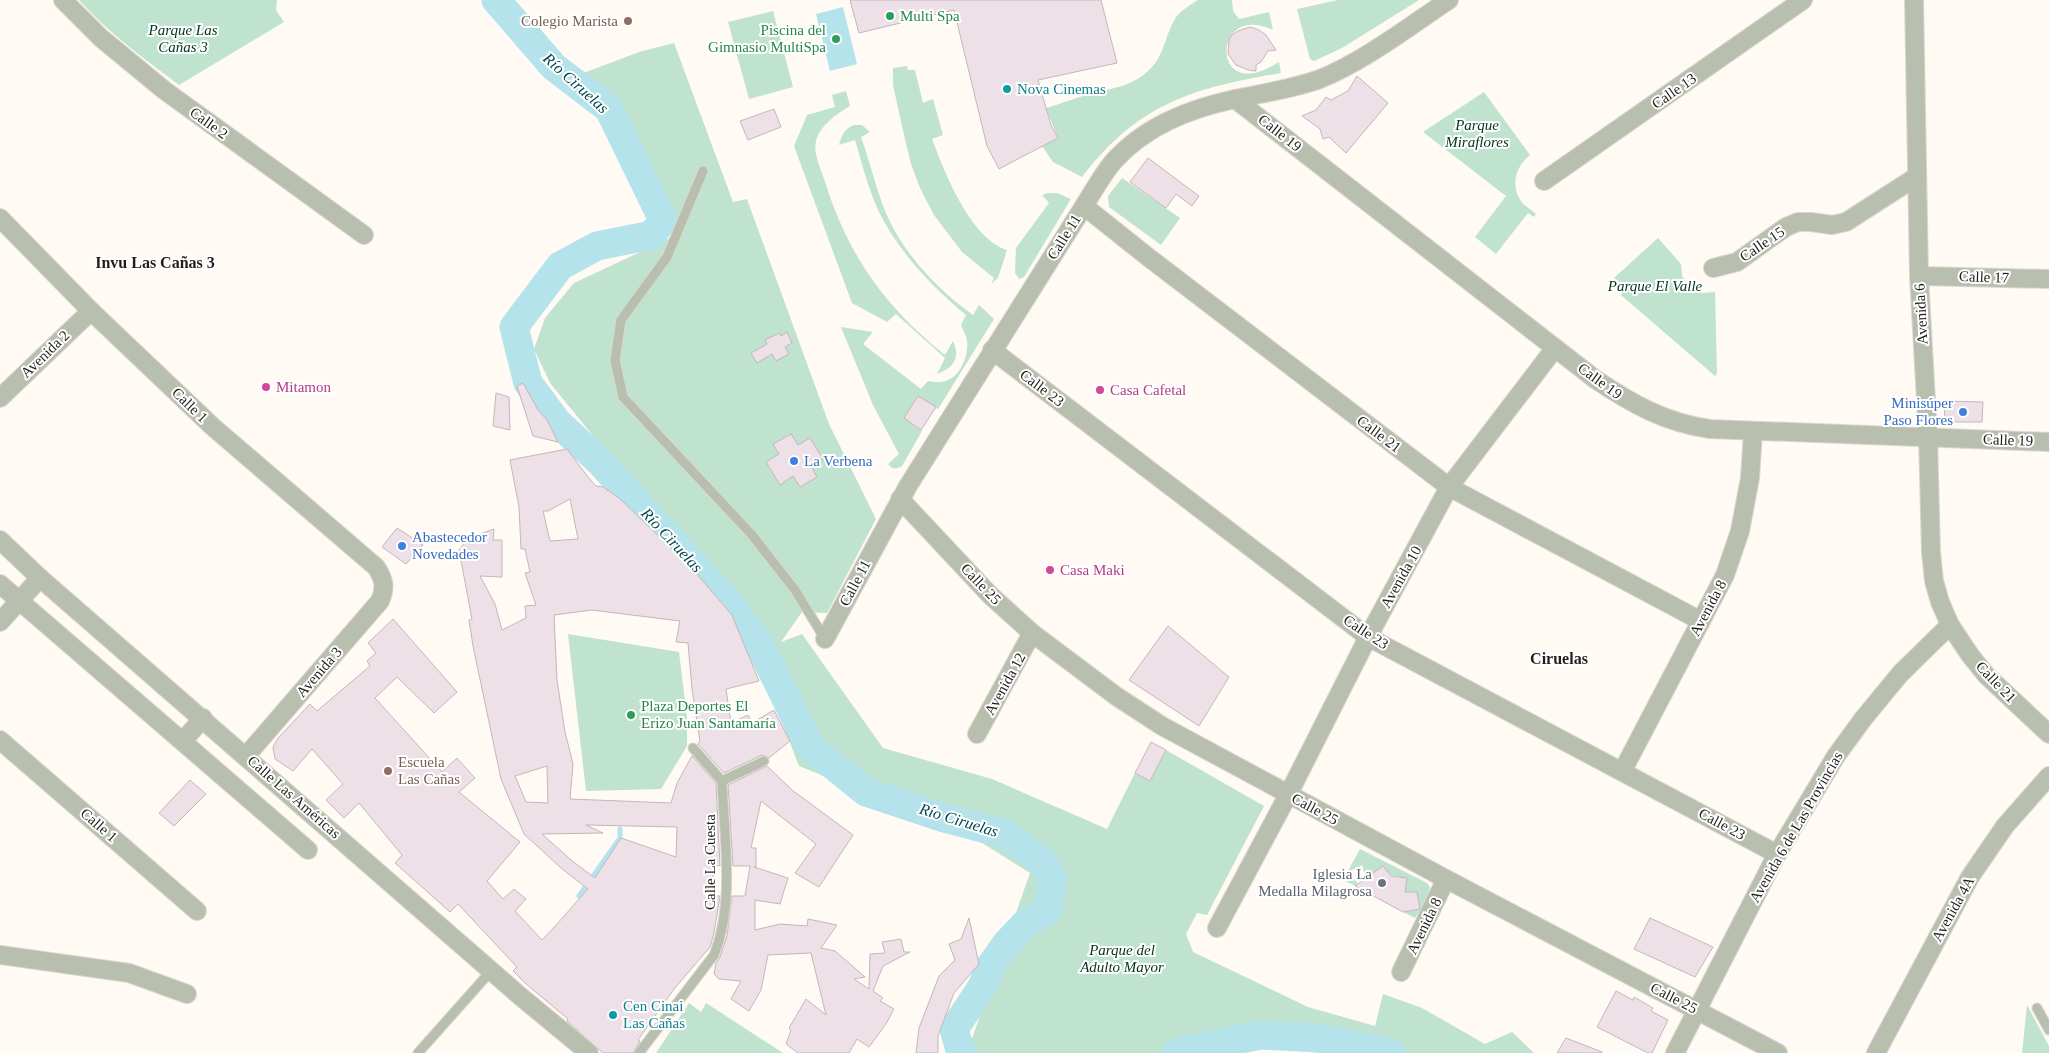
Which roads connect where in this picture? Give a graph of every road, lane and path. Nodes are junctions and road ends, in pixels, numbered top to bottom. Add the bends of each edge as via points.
1 (63, 0) edge
2 (1449, 0) edge
3 (1803, 0) edge
4 (1914, 0) edge
5 (1235, 99) junction
6 (703, 171) dead end
7 (1916, 177) junction
8 (1544, 182) dead end
9 (1084, 206) junction
10 (0, 218) edge
11 (364, 235) dead end
12 (1713, 268) dead end
13 (1919, 276) junction
14 (2049, 279) edge
15 (90, 311) junction
16 (1555, 348) junction
17 (992, 350) junction
18 (0, 398) edge
19 (1753, 432) junction
20 (1928, 437) junction
21 (2049, 442) edge
22 (1449, 487) junction
23 (900, 499) junction
24 (0, 540) edge
25 (40, 578) junction
26 (0, 584) edge
27 (384, 584) joint
28 (18, 601) junction
29 (1701, 621) junction
30 (0, 622) edge
31 (1950, 624) junction
32 (1032, 633) junction
33 (1368, 637) junction
34 (825, 639) joint
35 (203, 718) junction
36 (977, 734) dead end
37 (2049, 734) edge
38 (0, 740) edge
39 (183, 741) junction
40 (693, 748) dead end
41 (246, 756) junction
42 (764, 761) dead end
43 (1623, 770) junction
44 (2049, 776) edge
45 (722, 781) junction
46 (1288, 795) junction
47 (308, 850) dead end
48 (1777, 854) junction
49 (1446, 879) junction
50 (197, 911) dead end
51 (1217, 928) dead end
52 (0, 955) edge
53 (491, 971) junction
54 (1401, 972) dead end
55 (187, 994) dead end
56 (2036, 1008) dead end
57 (1697, 1010) junction
58 (2049, 1030) edge
59 (418, 1053) edge
60 (589, 1053) edge
61 (639, 1053) edge
62 (1675, 1053) edge
63 (1778, 1053) edge
64 (1876, 1053) edge

1 - 11 street, Calle 2 via 101,38 164,90
2 - 5 street, Calle 11 via 1335,72 1303,84
3 - 8 street, Calle 13
4 - 7 street, Avenida 6
5 - 9 street, Calle 11 via 1178,115 1144,134 1112,163
5 - 16 street, Calle 19
6 - 34 lane via 667,257 621,320 615,360 623,397 752,535 795,590
7 - 12 street, Calle 15 via 1846,222 1832,225 1798,222 1737,262
7 - 13 street, Avenida 6
9 - 17 street, Calle 11
9 - 22 street, Calle 21
10 - 15 street, Calle 1
13 - 14 street, Calle 17
13 - 20 street, Avenida 6
15 - 18 street, Avenida 2
15 - 27 street, Calle 1 via 213,427 376,567
16 - 19 street, Calle 19 via 1626,400 1658,416 1694,427
16 - 22 street, Avenida 10
17 - 23 street, Calle 11
17 - 33 street, Calle 23
19 - 20 street, Calle 19
19 - 29 street, Avenida 8 via 1750,478 1740,531 1725,574
20 - 21 street, Calle 19
20 - 31 street, Avenida 6 via 1933,571 1940,602
22 - 29 street, Calle 21
22 - 33 street, Avenida 10
23 - 32 street, Calle 25 via 990,595
23 - 34 street, Calle 11
24 - 25 street, Calle Las Américas
25 - 28 street
25 - 35 street, Calle Las Américas
26 - 28 street, Calle Las Américas
27 - 41 street, Avenida 3 via 380,600
28 - 30 street
28 - 39 street, Calle Las Américas
29 - 43 street, Avenida 8
31 - 37 street, Calle 21 via 1986,675
31 - 48 street, Avenida 6 de Las Provincias via 1900,674 1863,719 1836,756
32 - 36 street, Avenida 12
32 - 46 street, Calle 25 via 1162,726
33 - 43 street, Calle 23
33 - 46 street, Avenida 10
35 - 39 street
35 - 41 street, Calle Las Américas
38 - 50 street, Calle 1
39 - 47 street, Calle Las Américas
40 - 45 lane
41 - 53 street, Calle Las Américas
42 - 45 lane
43 - 48 street, Calle 23
44 - 64 street, Avenida 4A via 2005,826 1970,877
45 - 61 lane, Calle La Cuesta via 726,886 720,940 707,966
46 - 49 street, Calle 25
46 - 51 street, Avenida 10
48 - 57 street, Avenida 6 de Las Provincias
49 - 54 street, Avenida 8
49 - 57 street, Calle 25
52 - 55 street via 129,974
53 - 59 lane
53 - 60 street, Calle Las Américas
56 - 58 lane
57 - 62 street, Avenida 6 de Las Provincias
57 - 63 street, Calle 25

